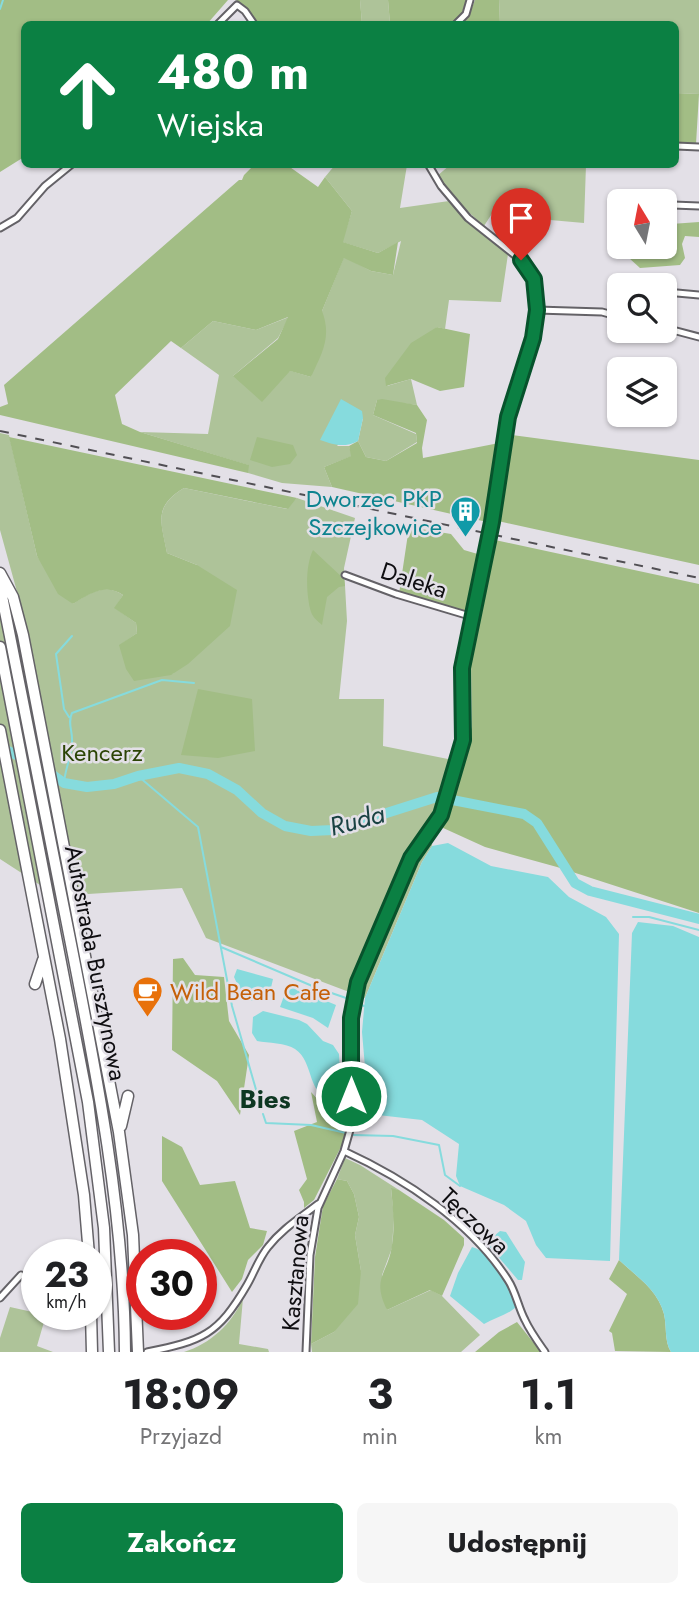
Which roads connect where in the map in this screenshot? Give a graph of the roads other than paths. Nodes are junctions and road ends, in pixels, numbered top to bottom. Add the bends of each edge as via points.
1 (470, 0) edge
2 (221, 21) edge
3 (252, 21) edge
4 (460, 21) edge
5 (679, 146) edge
6 (699, 146) edge
7 (67, 168) edge
8 (431, 168) edge
9 (677, 205) edge
10 (699, 206) edge
11 (0, 228) edge
12 (677, 293) dead end
13 (699, 295) edge
14 (537, 310) junction
15 (607, 313) edge
16 (677, 331) edge
17 (699, 337) edge
18 (0, 573) edge
19 (345, 575) dead end
20 (0, 586) edge
21 (472, 617) junction
22 (0, 647) edge
23 (0, 730) edge
24 (44, 952) junction
25 (35, 984) dead end
26 (128, 1096) dead end
27 (120, 1132) junction
28 (344, 1151) junction
29 (320, 1202) junction
30 (87, 1239) edge
31 (133, 1239) edge
32 (21, 1275) dead end
33 (0, 1298) edge
34 (91, 1330) edge
35 (138, 1330) edge
36 (141, 1330) edge
37 (92, 1352) edge
38 (110, 1352) edge
39 (125, 1352) edge
40 (138, 1352) edge
41 (146, 1352) edge
42 (306, 1352) edge
43 (545, 1352) edge

1 - 4 street
2 - 3 street via 237,5
5 - 6 street
7 - 11 street via 17,218
8 - 14 street, Kasztanowa via 468,218 521,260 534,279
9 - 10 street
12 - 13 street
14 - 15 street
14 - 21 street, Kasztanowa via 508,417
16 - 17 street
18 - 27 highway via 19,621
19 - 21 street, Daleka
20 - 39 highway, Autostrada Bursztynowa via 109,1146 122,1263
21 - 28 street, Kasztanowa via 462,668 463,740 443,811 411,858 358,982 351,1018 351,1122
22 - 38 highway, Autostrada Bursztynowa via 93,1138 106,1254
23 - 24 highway
24 - 25 highway
24 - 30 highway
26 - 27 highway
27 - 31 highway
28 - 29 street, Kasztanowa
28 - 43 street, Tęczowa via 429,1201 480,1245 512,1285 525,1320
29 - 41 street via 266,1250 217,1327 191,1342
29 - 42 street, Kasztanowa via 310,1255
32 - 33 street
34 - 37 highway
35 - 40 highway
36 - 41 highway

